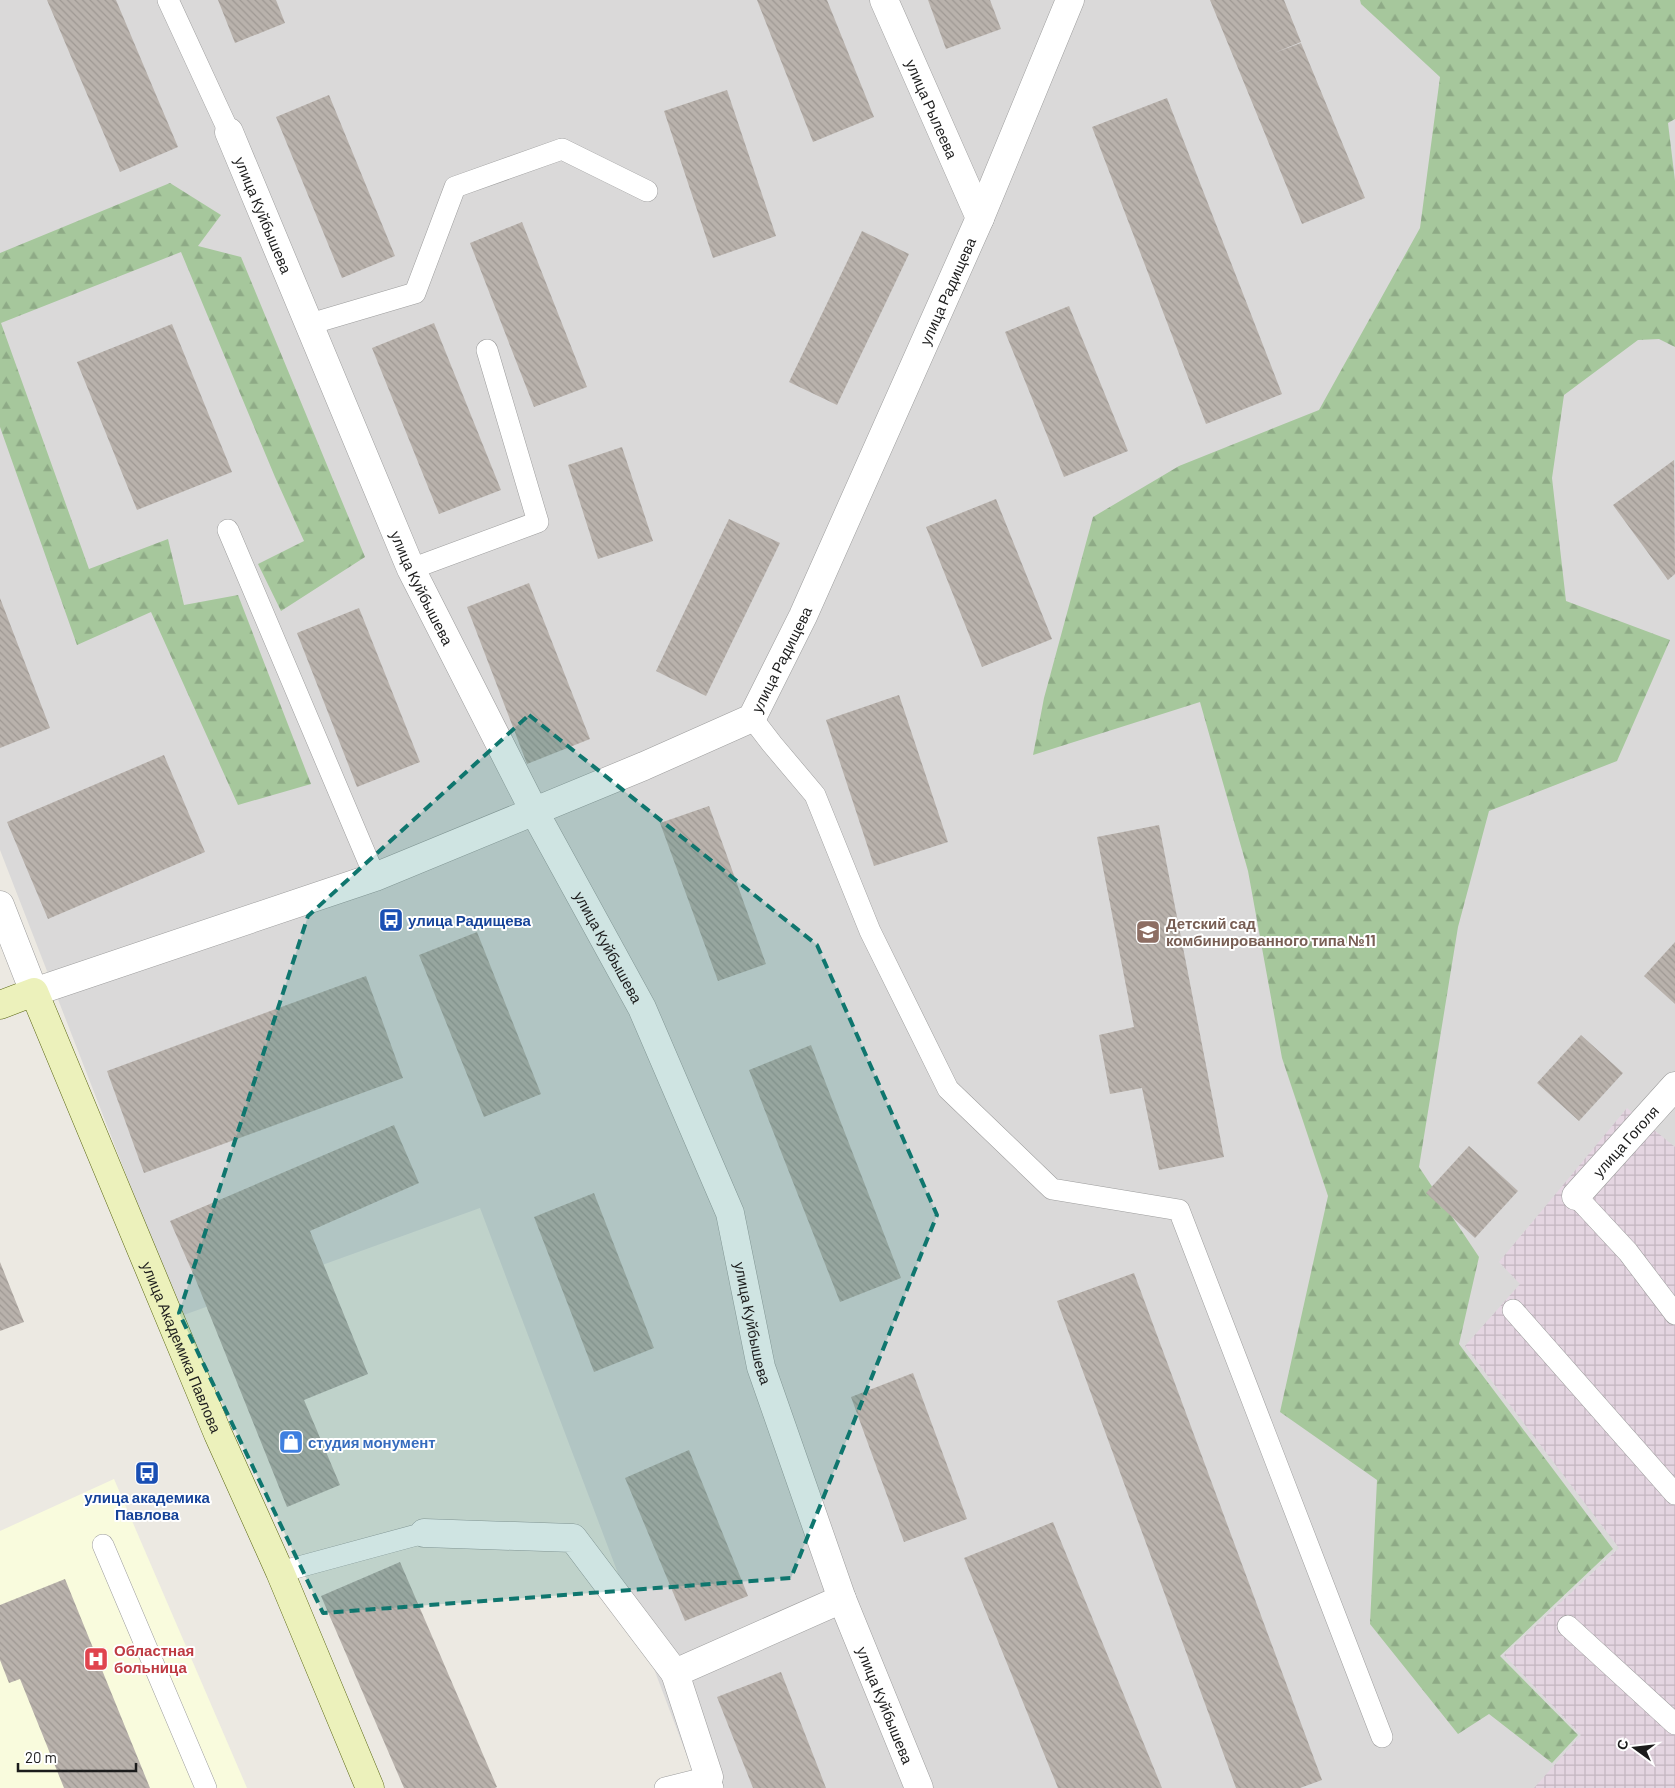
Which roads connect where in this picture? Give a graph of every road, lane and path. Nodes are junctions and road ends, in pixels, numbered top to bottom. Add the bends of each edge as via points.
1 (168, 0) edge
2 (884, 0) edge
3 (1070, 0) edge
4 (229, 132) joint
5 (647, 190) dead end
6 (980, 218) junction
7 (310, 324) junction
8 (488, 350) dead end
9 (228, 530) dead end
10 (411, 569) junction
11 (752, 718) junction
12 (534, 811) junction
13 (375, 877) junction
14 (0, 905) edge
15 (34, 992) junction
16 (0, 1005) edge
17 (1675, 1086) edge
18 (1576, 1196) joint
19 (1514, 1310) dead end
20 (1675, 1314) edge
21 (1671, 1479) edge
22 (424, 1533) joint
23 (103, 1545) dead end
24 (280, 1572) junction
25 (842, 1599) junction
26 (1568, 1626) dead end
27 (675, 1673) junction
28 (1675, 1724) edge
29 (1382, 1736) dead end
30 (711, 1783) edge
31 (206, 1788) edge
32 (370, 1788) edge
33 (665, 1788) edge
34 (919, 1788) edge

1 - 4 lane
2 - 6 street, улица Рылеева
3 - 6 street, улица Радищева
4 - 7 street, улица Куйбышева
5 - 7 lane via 562,150 455,187 415,293
6 - 11 street, улица Радищева via 803,616
7 - 10 street, улица Куйбышева
8 - 10 lane via 538,522
9 - 13 lane
10 - 12 street, улица Куйбышева
11 - 12 street, улица Радищева
11 - 29 lane via 816,795 870,931 948,1089 1052,1189 1180,1210
12 - 13 street, улица Радищева
12 - 25 street, улица Куйбышева via 642,1008 730,1213 761,1367
13 - 15 street, улица Радищева
14 - 15 street, улица Академика Павлова
15 - 16 street, улица Радищева
15 - 24 street, улица Академика Павлова via 218,1434
17 - 18 street, улица Гоголя
18 - 20 lane via 1628,1252
19 - 21 lane
22 - 24 lane
22 - 27 street via 572,1538
23 - 31 lane
24 - 32 street, улица Академика Павлова
25 - 27 street
25 - 34 street, улица Куйбышева
26 - 28 lane
27 - 30 street
30 - 33 lane

